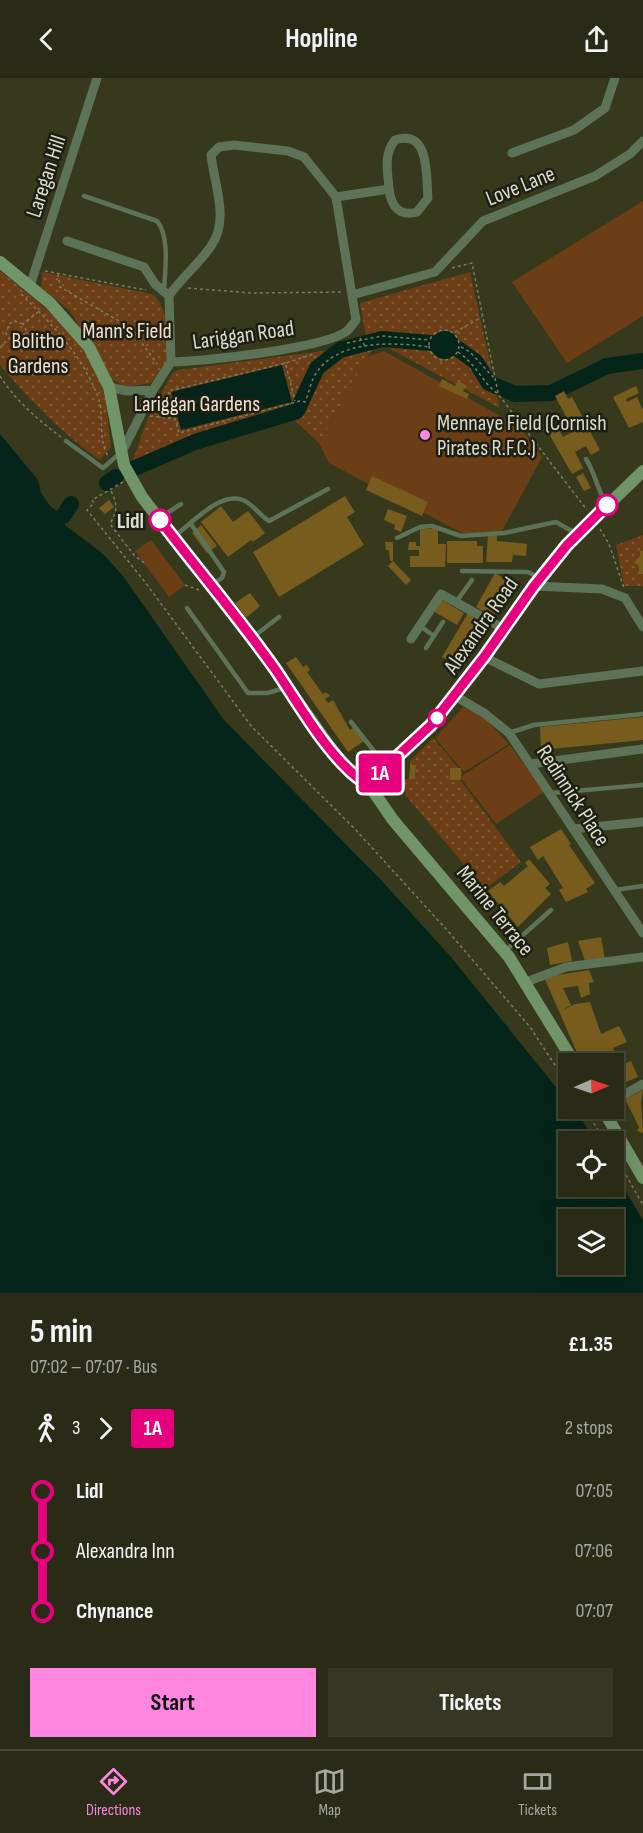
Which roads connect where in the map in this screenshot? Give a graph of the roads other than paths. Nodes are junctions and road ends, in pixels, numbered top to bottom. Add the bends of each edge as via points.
1 (97, 78) edge
2 (615, 78) edge
3 (643, 141) edge
4 (512, 153) dead end
5 (389, 189) junction
6 (84, 196) dead end
7 (336, 197) junction
8 (67, 241) dead end
9 (0, 262) edge
10 (30, 286) junction
11 (166, 294) junction
12 (351, 294) junction
13 (171, 362) junction
14 (109, 387) junction
15 (153, 390) junction
16 (66, 441) road end
17 (122, 452) junction
18 (586, 459) dead end
19 (641, 474) edge
20 (328, 489) dead end
21 (181, 504) dead end
22 (607, 505) junction
23 (159, 519) junction
24 (191, 525) junction
25 (577, 535) junction
26 (173, 537) junction
27 (397, 538) dead end
28 (462, 571) dead end
29 (472, 580) dead end
30 (537, 582) junction
31 (210, 586) junction
32 (456, 602) junction
33 (187, 608) dead end
34 (279, 617) dead end
35 (443, 622) dead end
36 (420, 626) junction
37 (643, 627) edge
38 (504, 629) junction
39 (434, 636) junction
40 (251, 638) junction
41 (411, 639) dead end
42 (426, 648) dead end
43 (484, 657) junction
44 (643, 671) edge
45 (287, 687) junction
46 (455, 696) junction
47 (643, 714) edge
48 (351, 722) dead end
49 (509, 733) junction
50 (643, 749) edge
51 (531, 764) junction
52 (386, 767) junction
53 (375, 777) junction
54 (362, 781) junction
55 (643, 785) edge
56 (373, 791) junction
57 (551, 793) junction
58 (643, 822) edge
59 (573, 829) junction
60 (643, 886) edge
61 (613, 891) junction
62 (551, 910) dead end
63 (643, 933) edge
64 (504, 951) junction
65 (643, 957) edge
66 (526, 982) junction
67 (568, 1053) edge
68 (643, 1084) edge
69 (624, 1094) edge
70 (608, 1119) edge
71 (643, 1178) edge

1 - 10 street, Laregan Hill
2 - 4 street via 605,108 574,130
3 - 12 street, Love Lane via 595,176 483,221 435,272
5 - 5 street via 386,155 390,146 395,140 413,138 424,153 428,198 417,212 402,213 391,201
5 - 7 street
6 - 11 lane via 161,226
7 - 11 street via 304,157 288,151 219,147 211,155 220,202 219,229 212,245
7 - 12 street, Lariggan Road
8 - 11 street via 144,267
9 - 10 street
10 - 14 street via 69,322 88,347
11 - 13 street
12 - 13 street, Lariggan Road via 356,320 346,332 290,348
13 - 15 street, Lariggan Road
14 - 15 street
14 - 17 street
15 - 17 street, Lariggan Road
16 - 17 lane via 103,468
17 - 23 street via 131,479
18 - 22 lane
19 - 22 street, Alexandra Road
20 - 24 lane via 269,521 244,500 234,498 220,502
21 - 23 lane
22 - 25 street, Alexandra Road
23 - 26 street
24 - 26 lane
24 - 31 lane via 224,572
25 - 27 lane via 556,522 504,533 461,536 432,526 420,527
25 - 30 street, Alexandra Road
26 - 31 street
28 - 30 lane via 528,572
29 - 32 lane
30 - 37 street via 602,589 625,598
30 - 38 street, Alexandra Road
31 - 40 street
32 - 36 street via 441,594
32 - 38 street
33 - 45 lane via 248,693 268,693
34 - 40 lane
35 - 39 lane
36 - 39 lane
36 - 41 street
38 - 43 street, Alexandra Road
39 - 42 lane
40 - 45 street
43 - 44 street via 539,684
43 - 46 street, Alexandra Road
45 - 54 street via 344,765
46 - 49 street, Redinnick Place
46 - 52 street, Alexandra Road
47 - 49 lane via 534,725
48 - 52 lane
49 - 51 street, Redinnick Place
50 - 51 street
51 - 57 street, Redinnick Place
52 - 53 street, Alexandra Road
53 - 54 street via 367,776
53 - 56 street via 378,784
54 - 56 street via 364,789
55 - 57 lane
56 - 64 street, Marine Terrace
57 - 59 street, Redinnick Place
58 - 59 street
59 - 61 street, Redinnick Place
60 - 61 lane
61 - 63 street, Redinnick Place
62 - 64 lane
64 - 66 street, Marine Terrace
65 - 66 street via 566,967
66 - 67 street, Marine Terrace
68 - 69 street
70 - 71 street

